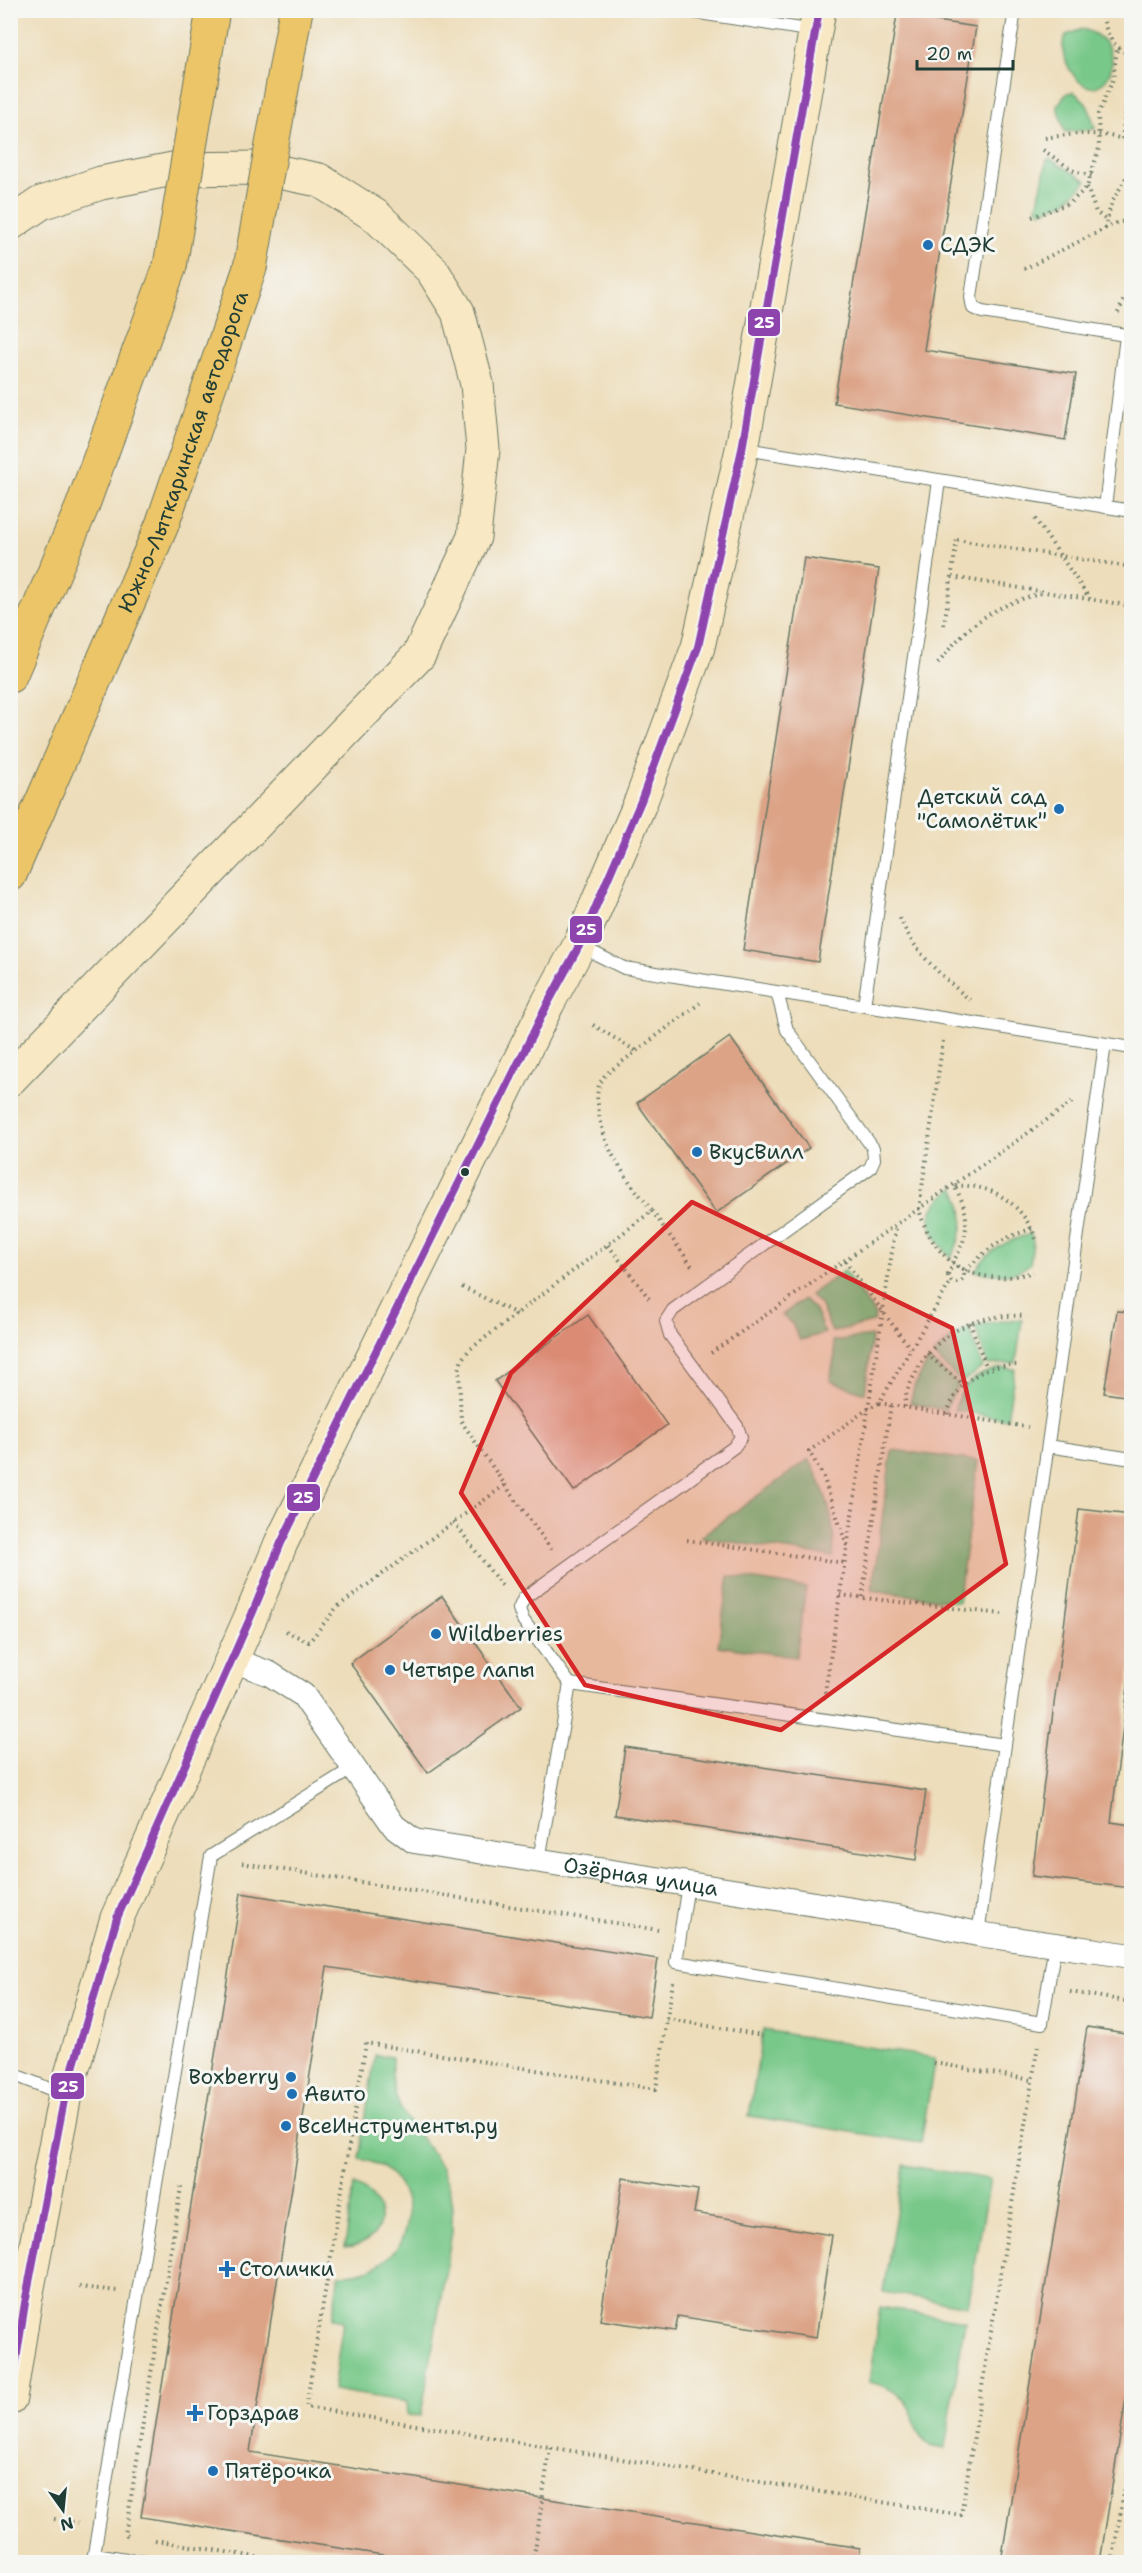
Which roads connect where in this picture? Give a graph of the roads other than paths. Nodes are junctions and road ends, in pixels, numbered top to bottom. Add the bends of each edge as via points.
1 (213, 10) edge
2 (296, 10) edge
3 (681, 10) edge
4 (1015, 10) edge
5 (817, 21) edge
6 (10, 224) edge
7 (1129, 336) edge
8 (742, 449) junction
9 (939, 481) junction
10 (1105, 507) junction
11 (1131, 511) edge
12 (10, 676) edge
13 (10, 875) edge
14 (579, 946) junction
15 (777, 992) junction
16 (864, 1006) junction
17 (1105, 1044) junction
18 (1131, 1048) edge
19 (10, 1079) edge
20 (1048, 1446) junction
21 (1131, 1459) edge
22 (230, 1659) junction
23 (570, 1684) junction
24 (1005, 1745) junction
25 (353, 1768) junction
26 (539, 1860) junction
27 (688, 1884) junction
28 (978, 1934) junction
29 (1055, 1945) junction
30 (1131, 1956) edge
31 (10, 2073) edge
32 (65, 2095) junction
33 (10, 2398) edge
34 (146, 2562) edge

1 - 12 main road, bridge via 170,266 82,507
2 - 13 main road, Южно-Лыткаринская автодорога, bridge via 250,268 162,525
3 - 5 lane
4 - 7 lane via 971,297 973,308
5 - 8 street
6 - 19 street via 41,203 61,196 101,183 173,169 259,168 319,180 376,216 432,270 458,312 477,384 483,449 474,537 419,655
7 - 10 lane
8 - 9 lane
8 - 14 street via 698,647 642,801
9 - 10 lane
9 - 16 lane
10 - 11 lane
14 - 15 lane via 624,968
14 - 22 street via 280,1543
15 - 16 lane
15 - 23 lane via 787,1029 873,1148 874,1159 870,1168 673,1310 666,1321 670,1335 737,1426 741,1437 734,1447 524,1598 519,1609 523,1620
16 - 17 lane
17 - 18 lane
17 - 20 lane
20 - 21 lane
20 - 24 lane
22 - 25 street, Озёрная улица via 270,1674 303,1695
22 - 32 street via 117,1918
23 - 24 lane
23 - 26 lane
24 - 28 lane
25 - 26 street, Озёрная улица via 394,1826 414,1841
25 - 34 lane via 211,1856 94,2554
26 - 27 street, Озёрная улица
27 - 28 street, Озёрная улица
27 - 29 lane via 676,1962 1042,2023
28 - 29 street, Озёрная улица
29 - 30 street, Озёрная улица
31 - 32 lane
32 - 33 street

